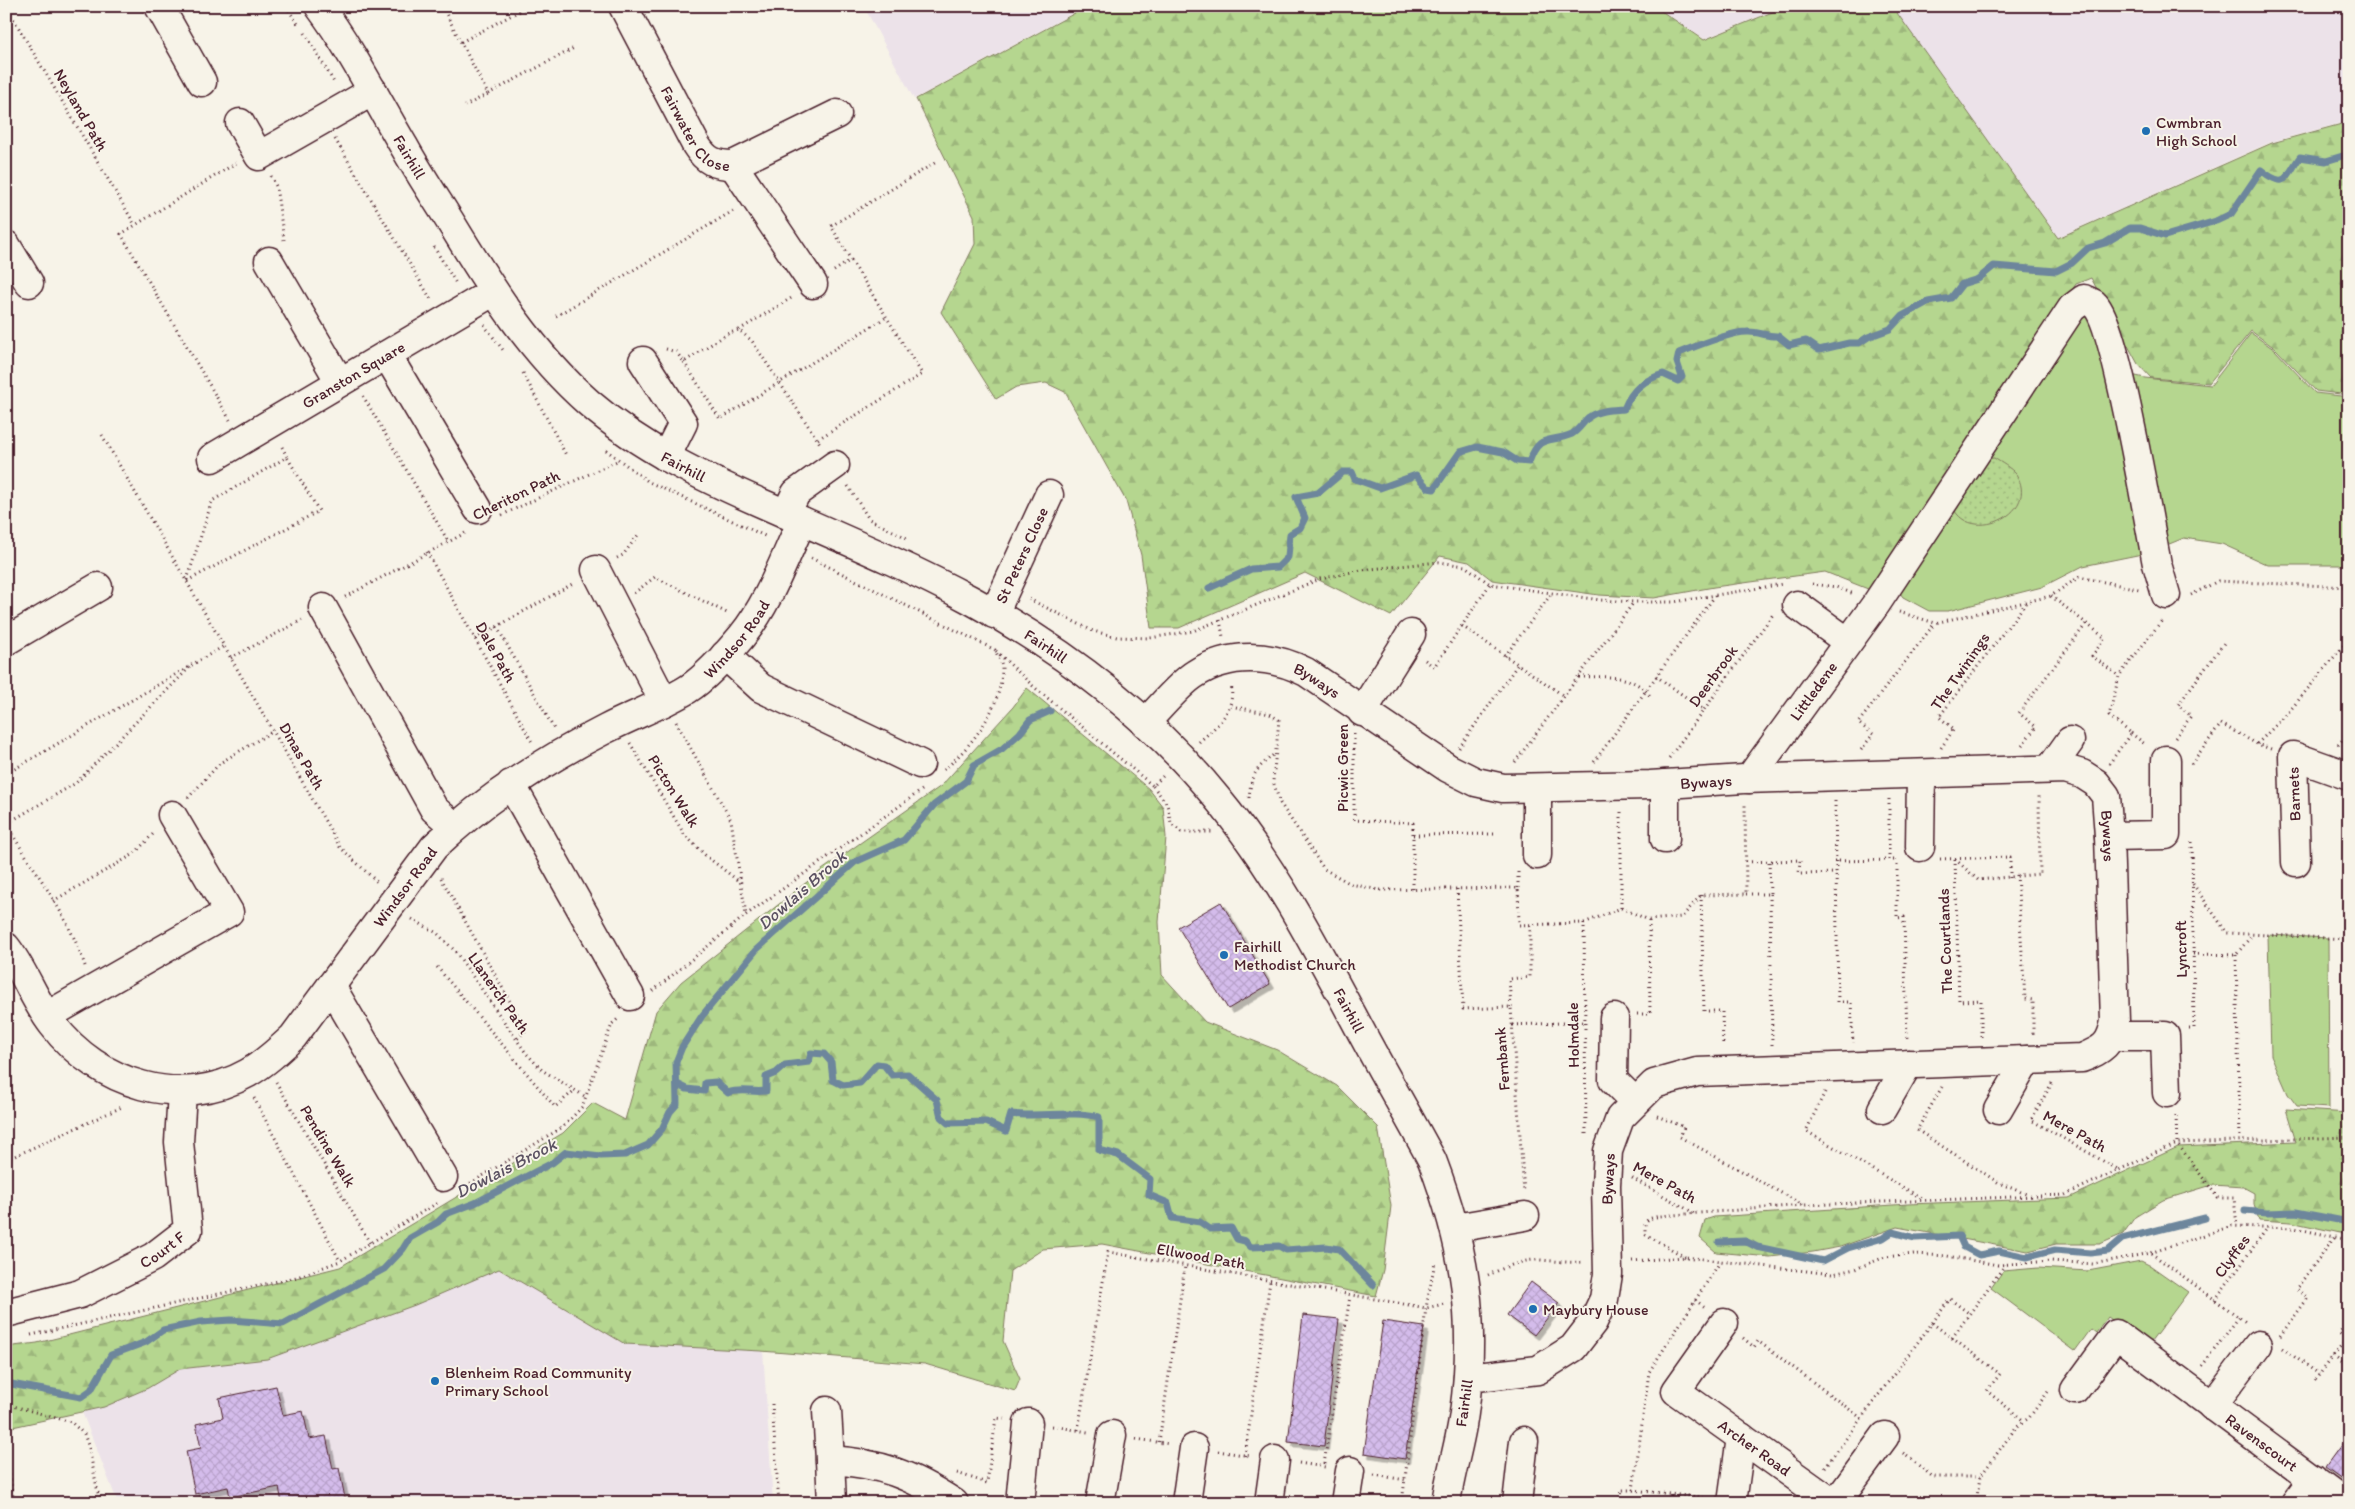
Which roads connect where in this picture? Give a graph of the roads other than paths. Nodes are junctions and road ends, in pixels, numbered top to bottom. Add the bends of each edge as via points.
1 (160, 6) edge
2 (319, 6) edge
3 (623, 6) edge
4 (202, 82) dead end
5 (373, 91) junction
6 (837, 114) dead end
7 (240, 123) dead end
8 (733, 165) junction
9 (6, 245) edge
10 (277, 255) road end
11 (29, 283) dead end
12 (813, 284) road end
13 (493, 292) junction
14 (387, 355) junction
15 (643, 361) road end
16 (346, 379) junction
17 (666, 457) junction
18 (212, 458) dead end
19 (835, 465) road end
20 (1049, 495) dead end
21 (485, 518) road end
22 (794, 518) junction
23 (596, 570) road end
24 (98, 587) dead end
25 (1792, 595) road end
26 (2173, 596) road end
27 (323, 608) dead end
28 (994, 614) junction
29 (1410, 634) dead end
30 (6, 641) edge
31 (1848, 642) junction
32 (725, 655) junction
33 (664, 702) junction
34 (1358, 709) junction
35 (1145, 723) junction
36 (2070, 742) dead end
37 (2163, 758) road end
38 (2044, 769) junction
39 (931, 773) road end
40 (1921, 775) junction
41 (2349, 776) edge
42 (1747, 779) junction
43 (510, 784) junction
44 (1658, 784) junction
45 (1536, 788) junction
46 (172, 815) dead end
47 (455, 827) junction
48 (2109, 836) junction
49 (1665, 839) dead end
50 (1537, 855) dead end
51 (1915, 857) road end
52 (2296, 862) dead end
53 (10, 960) edge
54 (331, 986) junction
55 (635, 1001) road end
56 (47, 1016) junction
57 (1624, 1016) road end
58 (2113, 1036) junction
59 (2030, 1059) junction
60 (1908, 1064) junction
61 (182, 1092) junction
62 (2167, 1093) road end
63 (1634, 1104) junction
64 (1882, 1109) dead end
65 (1998, 1110) dead end
66 (451, 1188) road end
67 (1525, 1216) road end
68 (1455, 1228) junction
69 (6, 1313) edge
70 (1724, 1323) road end
71 (2255, 1335) road end
72 (1468, 1378) junction
73 (2075, 1390) road end
74 (2212, 1406) junction
75 (827, 1411) dead end
76 (1028, 1422) dead end
77 (1112, 1435) dead end
78 (1884, 1436) road end
79 (1741, 1437) junction
80 (1524, 1441) dead end
81 (1194, 1448) dead end
82 (830, 1460) junction
83 (1275, 1460) dead end
84 (1350, 1471) dead end
85 (2313, 1479) junction
86 (1732, 1502) edge
87 (832, 1503) edge
88 (954, 1503) edge
89 (1020, 1503) edge
90 (1100, 1503) edge
91 (1186, 1503) edge
92 (1269, 1503) edge
93 (1345, 1503) edge
94 (1446, 1503) edge
95 (1517, 1503) edge
96 (1834, 1503) edge
97 (2295, 1503) edge
98 (2344, 1503) edge

1 - 4 street
2 - 5 street, Fairhill
3 - 8 street, Fairwater Close via 704,157 718,165
5 - 7 street via 257,153
5 - 13 street, Fairhill
6 - 8 street, Fairwater Close
8 - 12 street
9 - 11 street
10 - 16 street
13 - 14 street, Granston Square
13 - 17 street, Fairhill via 522,332 585,400 624,432
14 - 16 street, Granston Square
14 - 21 street
15 - 17 street via 683,423
16 - 18 street, Granston Square
17 - 22 street, Fairhill via 707,480
19 - 22 street, Windsor Road via 796,493
20 - 28 street, St Peters Close
22 - 28 street, Fairhill
22 - 32 street, Windsor Road via 790,548 744,634
23 - 33 street
24 - 30 street
25 - 31 street
26 - 31 street, Littledene via 2157,564 2117,363 2103,318 2095,304 2084,300 2072,308
27 - 47 street via 434,809
28 - 35 street, Fairhill via 1061,655
29 - 34 street
31 - 42 street, Littledene
32 - 33 street, Windsor Road via 690,688
32 - 39 street via 761,688
33 - 43 street, Windsor Road via 555,757
34 - 35 street, Byways via 1288,662 1245,658 1219,663 1194,674
34 - 45 street, Byways via 1446,767 1476,782 1496,787
35 - 68 street, Fairhill via 1173,748 1216,796 1252,845 1326,965 1428,1152
36 - 38 street
37 - 48 street via 2166,836
38 - 40 street, Byways
38 - 48 street, Byways via 2065,769 2096,783 2106,796
40 - 42 street, Byways
40 - 51 street
41 - 52 street, Barnets via 2293,756
42 - 44 street, Byways
43 - 47 street, Windsor Road
43 - 55 street
44 - 45 street, Byways
44 - 49 street
45 - 50 street
46 - 56 street via 229,912
47 - 54 street, Windsor Road via 428,855
48 - 58 street, Byways
53 - 56 street, Windsor Road
54 - 61 street, Windsor Road via 292,1037 253,1069 218,1085
54 - 66 street
56 - 61 street, Windsor Road via 74,1049 105,1070 133,1085
57 - 63 street via 1613,1080
58 - 59 street, Byways via 2102,1050 2082,1058
58 - 62 street via 2165,1036
59 - 60 street, Byways
59 - 65 street
60 - 63 street, Byways via 1697,1072 1654,1084
60 - 64 street
61 - 69 street, Court F via 179,1142 188,1230 152,1257 80,1294
63 - 72 street, Byways via 1620,1118 1608,1151 1608,1274 1604,1299 1593,1322 1574,1348 1538,1370
67 - 68 street
68 - 72 street, Fairhill via 1467,1300 1470,1336
70 - 79 street, Archer Road via 1676,1391
71 - 74 street, Ravenscourt
72 - 94 street, Fairhill via 1464,1416
73 - 74 street, Ravenscourt via 2116,1334
74 - 85 street, Ravenscourt
75 - 82 street
76 - 89 street
77 - 90 street
78 - 96 street
79 - 86 street
79 - 96 street, Archer Road
80 - 95 street
81 - 91 street
82 - 87 street
82 - 88 street via 864,1462 896,1471 927,1485
83 - 92 street
84 - 93 street
85 - 97 street, Ravenscourt
85 - 98 street, Ravenscourt

